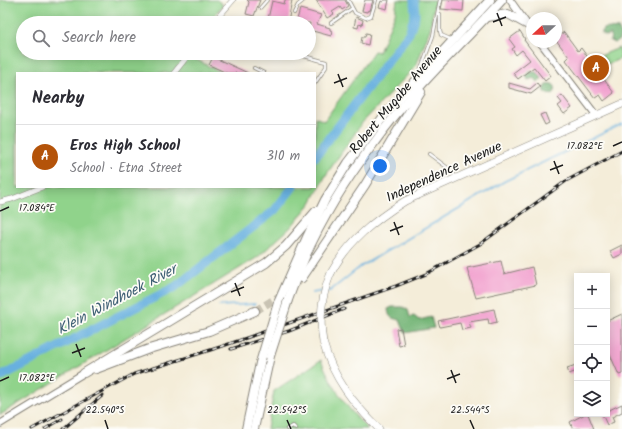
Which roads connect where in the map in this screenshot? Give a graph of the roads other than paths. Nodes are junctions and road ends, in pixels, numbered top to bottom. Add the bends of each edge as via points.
1 (233, 0) edge
2 (267, 0) edge
3 (304, 0) edge
4 (348, 0) edge
5 (376, 0) edge
6 (440, 0) edge
7 (484, 0) edge
8 (490, 0) edge
9 (502, 0) edge
10 (510, 0) edge
11 (260, 8) dead end
12 (352, 8) junction
13 (440, 8) junction
14 (294, 12) dead end
15 (478, 12) junction
16 (220, 16) edge
17 (486, 18) junction
18 (331, 23) dead end
19 (526, 24) joint
20 (453, 39) junction
21 (545, 48) edge
22 (316, 59) edge
23 (184, 60) edge
24 (254, 68) dead end
25 (175, 72) edge
26 (262, 72) edge
27 (430, 78) junction
28 (415, 81) junction
29 (316, 82) edge
30 (622, 104) edge
31 (622, 108) edge
32 (597, 117) junction
33 (429, 154) dead end
34 (456, 178) junction
35 (40, 188) edge
36 (326, 200) junction
37 (0, 202) edge
38 (302, 278) tunnel mouth
39 (255, 311) tunnel mouth
40 (84, 373) junction
41 (0, 424) edge
42 (246, 429) edge
43 (254, 429) edge
44 (287, 429) edge
45 (296, 429) edge
46 (378, 429) edge

1 - 16 street
2 - 11 lane
3 - 14 lane
4 - 12 lane
5 - 12 lane via 371,16 366,18 355,13
6 - 13 lane
7 - 15 main road
8 - 15 main road, Robert Mugabe Avenue
9 - 17 main road, Robert Mugabe Avenue
10 - 19 street
12 - 18 lane
13 - 20 lane via 441,35
13 - 28 lane via 428,53
15 - 20 main road, Robert Mugabe Avenue
17 - 19 main road via 508,14
17 - 27 main road, Robert Mugabe Avenue
20 - 28 main road, Robert Mugabe Avenue
21 - 32 street
22 - 29 lane via 326,62 326,67
23 - 25 street
24 - 26 lane
27 - 38 main road via 365,185
27 - 43 main road, Robert Mugabe Avenue, bridge via 374,142 330,210 288,300 270,356
28 - 36 main road, Robert Mugabe Avenue via 362,144 339,176
30 - 32 main road, Independence Avenue
31 - 32 main road, Independence Avenue
32 - 34 main road, Independence Avenue
33 - 34 lane via 452,171
34 - 46 main road, Independence Avenue, bridge via 405,202 372,224 349,245 331,273 324,292 320,316 323,342 332,368 342,386
35 - 37 street
36 - 40 main road via 286,246 266,262
36 - 42 main road, Robert Mugabe Avenue, bridge via 293,265 278,303 260,363
39 - 40 main road via 209,331 149,349
40 - 41 street
44 - 45 lane via 293,426

